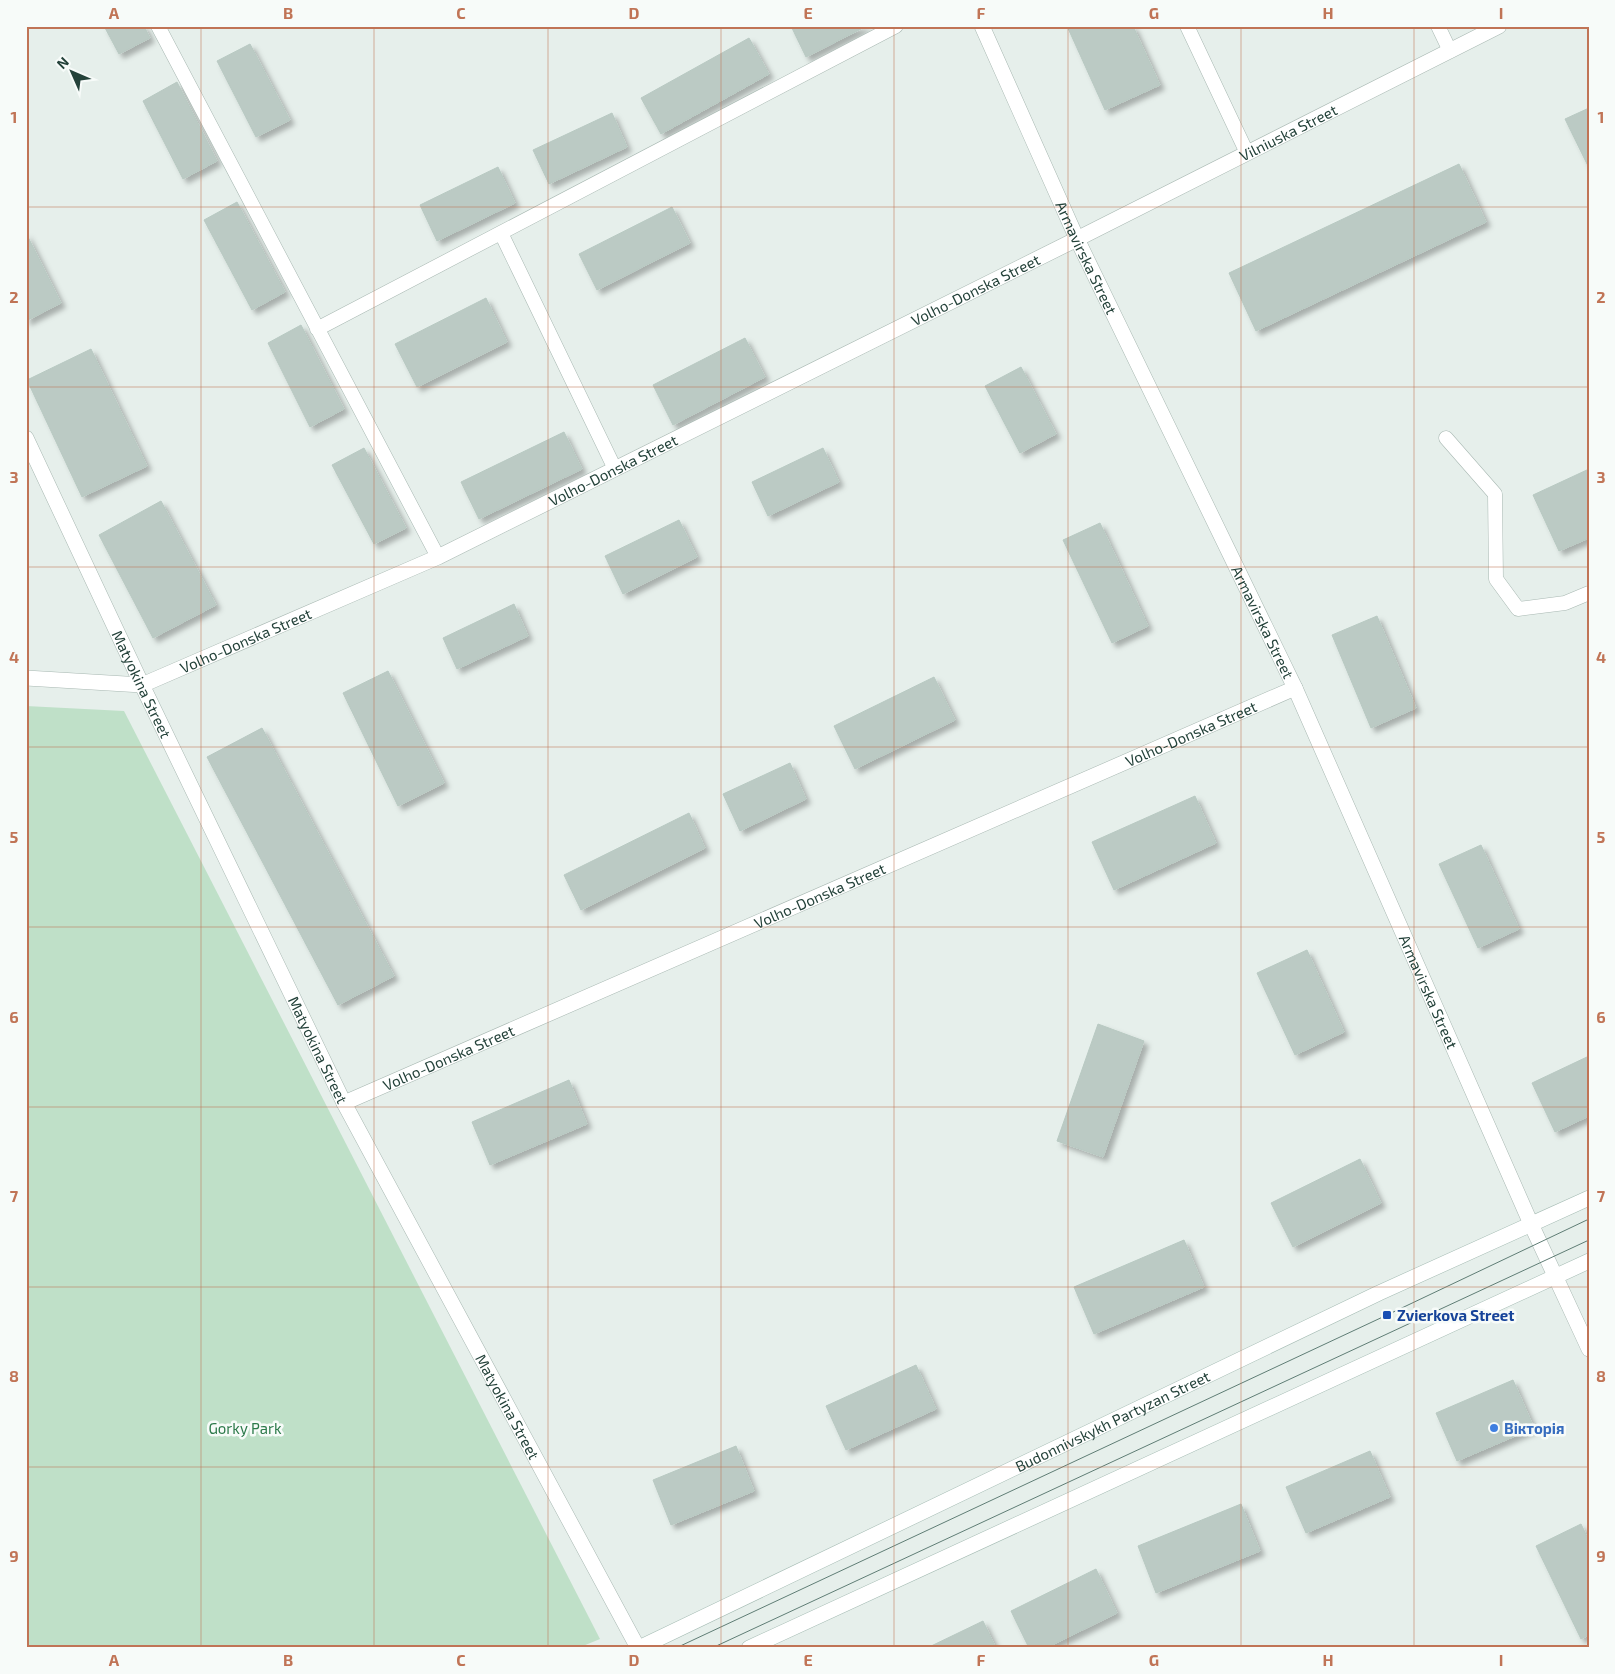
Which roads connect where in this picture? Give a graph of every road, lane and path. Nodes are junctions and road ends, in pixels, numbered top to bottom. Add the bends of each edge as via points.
1 (158, 26) edge
2 (896, 26) edge
3 (982, 26) edge
4 (1187, 26) edge
5 (1438, 26) edge
6 (1499, 26) edge
7 (1450, 51) junction
8 (1248, 153) junction
9 (501, 233) junction
10 (1077, 239) junction
11 (317, 329) junction
12 (26, 438) edge
13 (1446, 438) dead end
14 (615, 469) junction
15 (438, 558) junction
16 (1589, 593) edge
17 (26, 678) edge
18 (142, 685) junction
19 (1295, 688) junction
20 (344, 1103) junction
21 (1589, 1198) edge
22 (1531, 1224) junction
23 (1589, 1261) edge
24 (1555, 1277) junction
25 (1589, 1349) edge
26 (638, 1648) edge
27 (749, 1648) edge

1 - 11 lane
2 - 9 lane
3 - 10 street, Armavirska Street
4 - 8 lane
5 - 7 lane
6 - 7 street, Vilniuska Street
7 - 8 street, Vilniuska Street
8 - 10 street, Vilniuska Street
9 - 11 lane
9 - 14 lane
10 - 14 street, Volho-Donska Street
10 - 19 street, Armavirska Street
11 - 15 lane
12 - 18 street, Matyokina Street
13 - 16 lane via 1495,494 1496,579 1518,608 1565,603
14 - 15 street, Volho-Donska Street
15 - 18 street, Volho-Donska Street
17 - 18 street
18 - 20 street, Matyokina Street
19 - 20 street, Volho-Donska Street
19 - 22 street, Armavirska Street
20 - 26 street, Matyokina Street
21 - 22 street, Budonnivskykh Partyzan Street
22 - 24 street
22 - 26 street, Budonnivskykh Partyzan Street via 1379,1293
23 - 24 street
24 - 25 street
24 - 27 street

